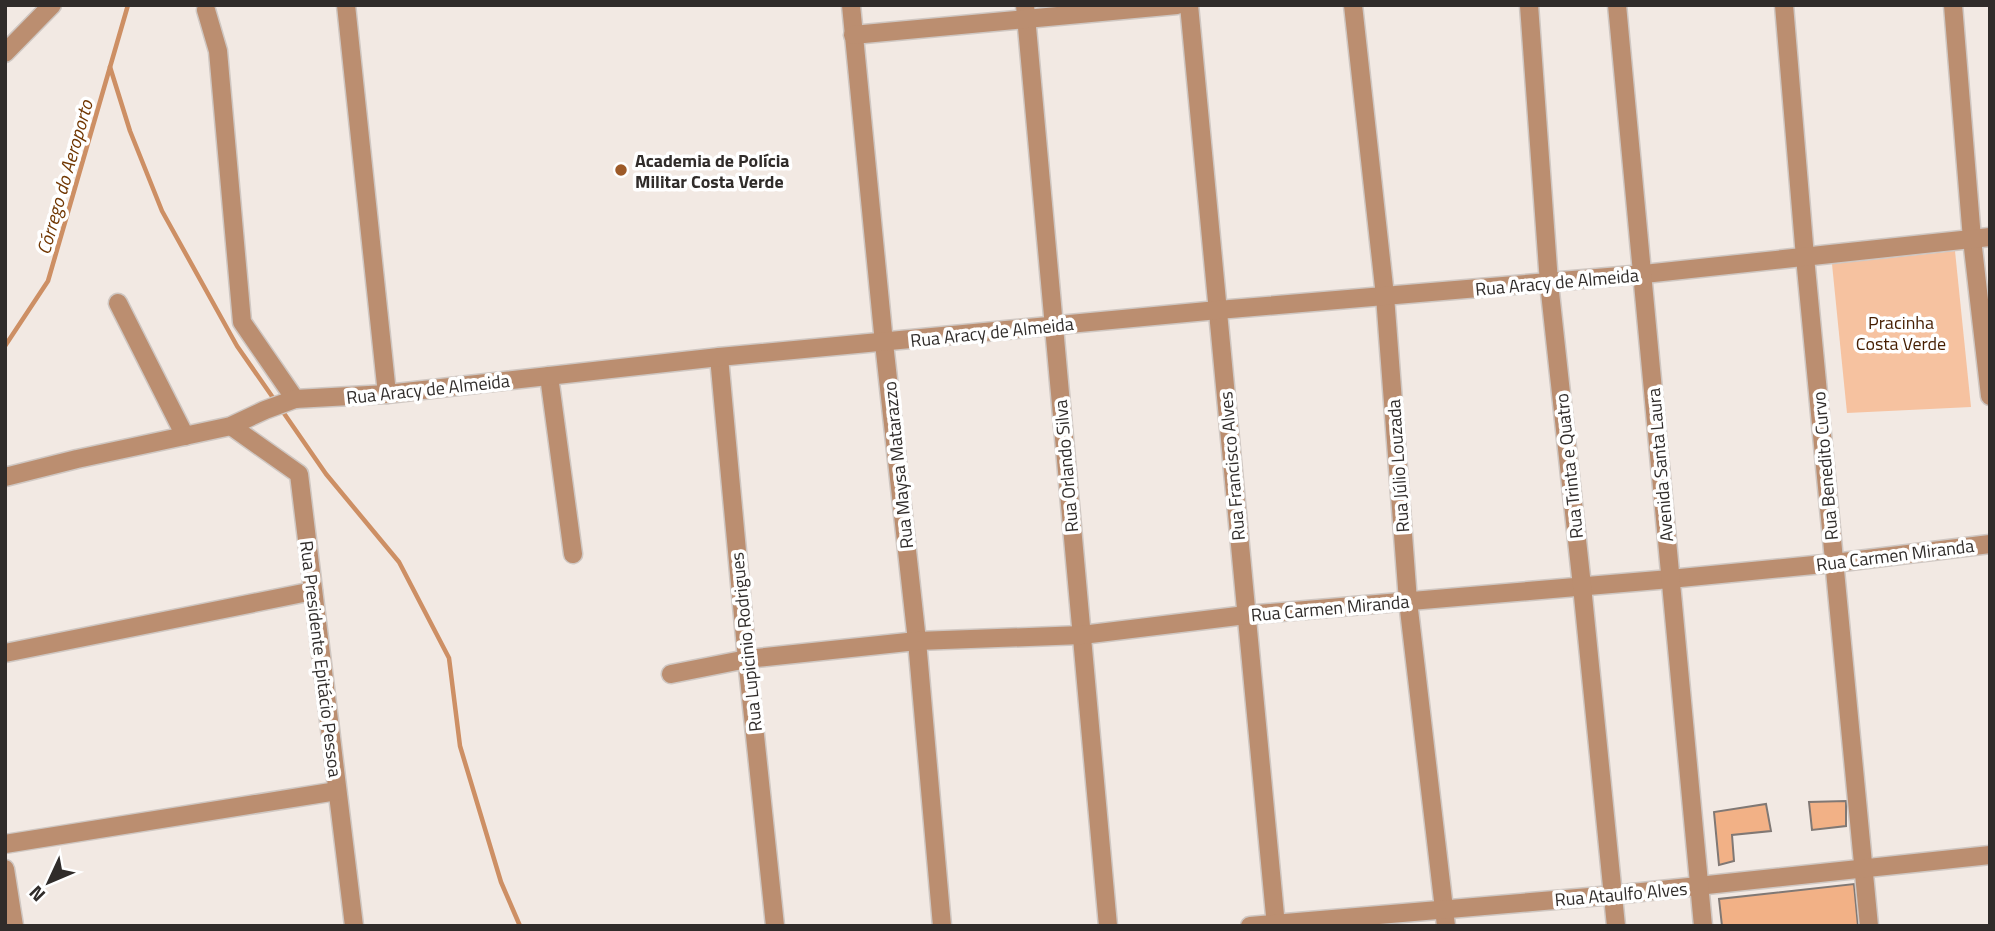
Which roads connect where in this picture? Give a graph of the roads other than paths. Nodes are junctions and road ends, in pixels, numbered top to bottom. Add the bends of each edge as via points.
1 (52, 5) edge
2 (346, 5) edge
3 (850, 5) edge
4 (1177, 5) edge
5 (1189, 5) edge
6 (1353, 5) edge
7 (1529, 5) edge
8 (1617, 5) edge
9 (1784, 5) edge
10 (1953, 5) edge
11 (206, 10) dead end
12 (1025, 12) edge
13 (853, 35) junction
14 (5, 53) edge
15 (1981, 238) edge
16 (1805, 257) junction
17 (1644, 274) junction
18 (1549, 283) junction
19 (1385, 296) junction
20 (118, 303) dead end
21 (1218, 310) junction
22 (1052, 326) junction
23 (884, 343) junction
24 (719, 357) junction
25 (549, 376) junction
26 (387, 394) junction
27 (1990, 396) edge
28 (289, 401) junction
29 (231, 426) junction
30 (185, 436) junction
31 (5, 477) edge
32 (1990, 544) edge
33 (573, 554) dead end
34 (1834, 563) junction
35 (1670, 579) junction
36 (1583, 586) junction
37 (313, 591) junction
38 (1408, 601) junction
39 (1246, 615) junction
40 (1082, 635) junction
41 (917, 641) junction
42 (5, 653) edge
43 (747, 659) junction
44 (671, 674) dead end
45 (337, 791) junction
46 (5, 844) edge
47 (1990, 855) edge
48 (1864, 868) junction
49 (5, 869) edge
50 (1699, 887) junction
51 (1613, 895) junction
52 (1446, 918) edge
53 (1276, 925) edge
54 (15, 926) edge
55 (354, 926) edge
56 (775, 926) edge
57 (942, 926) edge
58 (1108, 926) edge
59 (1250, 926) edge
60 (1616, 926) edge
61 (1703, 926) edge
62 (1869, 926) edge

1 - 14 street
2 - 26 street
3 - 13 street, Rua Maysa Matarazzo
4 - 12 street
5 - 21 street, Rua Francisco Alves
6 - 19 street, Rua Júlio Louzada
7 - 18 street, Rua Trinta e Quatro
8 - 17 street, Avenida Santa Laura
9 - 16 street, Rua Benedito Curvo
10 - 15 street
11 - 28 street via 218,51 242,322
12 - 13 street
12 - 22 street, Rua Orlando Silva
13 - 23 street, Rua Maysa Matarazzo
15 - 16 street, Rua Aracy de Almeida
15 - 27 street
16 - 17 street, Rua Aracy de Almeida
16 - 34 street, Rua Benedito Curvo
17 - 18 street, Rua Aracy de Almeida
17 - 35 street, Avenida Santa Laura
18 - 19 street, Rua Aracy de Almeida
18 - 36 street, Rua Trinta e Quatro
19 - 21 street, Rua Aracy de Almeida
19 - 38 street, Rua Júlio Louzada
20 - 30 street
21 - 22 street, Rua Aracy de Almeida
21 - 39 street, Rua Francisco Alves
22 - 23 street, Rua Aracy de Almeida
22 - 40 street, Rua Orlando Silva
23 - 24 street, Rua Aracy de Almeida
23 - 41 street, Rua Maysa Matarazzo
24 - 25 street, Rua Aracy de Almeida
24 - 43 street, Rua Lupicinio Rodrigues
25 - 26 street, Rua Aracy de Almeida
25 - 33 street
26 - 28 street, Rua Aracy de Almeida
28 - 29 street, Rua Aracy de Almeida
29 - 30 street, Rua Aracy de Almeida
29 - 37 street, Rua Presidente Epitácio Pessoa via 299,474
30 - 31 street, Rua Aracy de Almeida
32 - 34 street, Rua Carmen Miranda
34 - 35 street, Rua Carmen Miranda
34 - 48 street, Rua Benedito Curvo
35 - 36 street, Rua Carmen Miranda
35 - 50 street, Avenida Santa Laura
36 - 38 street, Rua Carmen Miranda
36 - 51 street, Rua Trinta e Quatro
37 - 42 street
37 - 45 street, Rua Presidente Epitácio Pessoa
38 - 39 street, Rua Carmen Miranda
38 - 52 street, Rua Júlio Louzada
39 - 40 street, Rua Carmen Miranda
39 - 53 street, Rua Francisco Alves
40 - 41 street, Rua Carmen Miranda
40 - 58 street, Rua Orlando Silva
41 - 43 street, Rua Carmen Miranda
41 - 57 street, Rua Maysa Matarazzo
43 - 44 street, Rua Carmen Miranda
43 - 56 street, Rua Lupicinio Rodrigues
45 - 46 street
45 - 55 street, Rua Presidente Epitácio Pessoa
47 - 48 street, Rua Ataulfo Alves
48 - 50 street, Rua Ataulfo Alves
48 - 62 street, Rua Benedito Curvo
49 - 54 street
50 - 51 street, Rua Ataulfo Alves
50 - 61 street, Avenida Santa Laura
51 - 52 street, Rua Ataulfo Alves
51 - 60 street, Rua Trinta e Quatro
52 - 53 street, Rua Ataulfo Alves
53 - 59 street, Rua Ataulfo Alves

